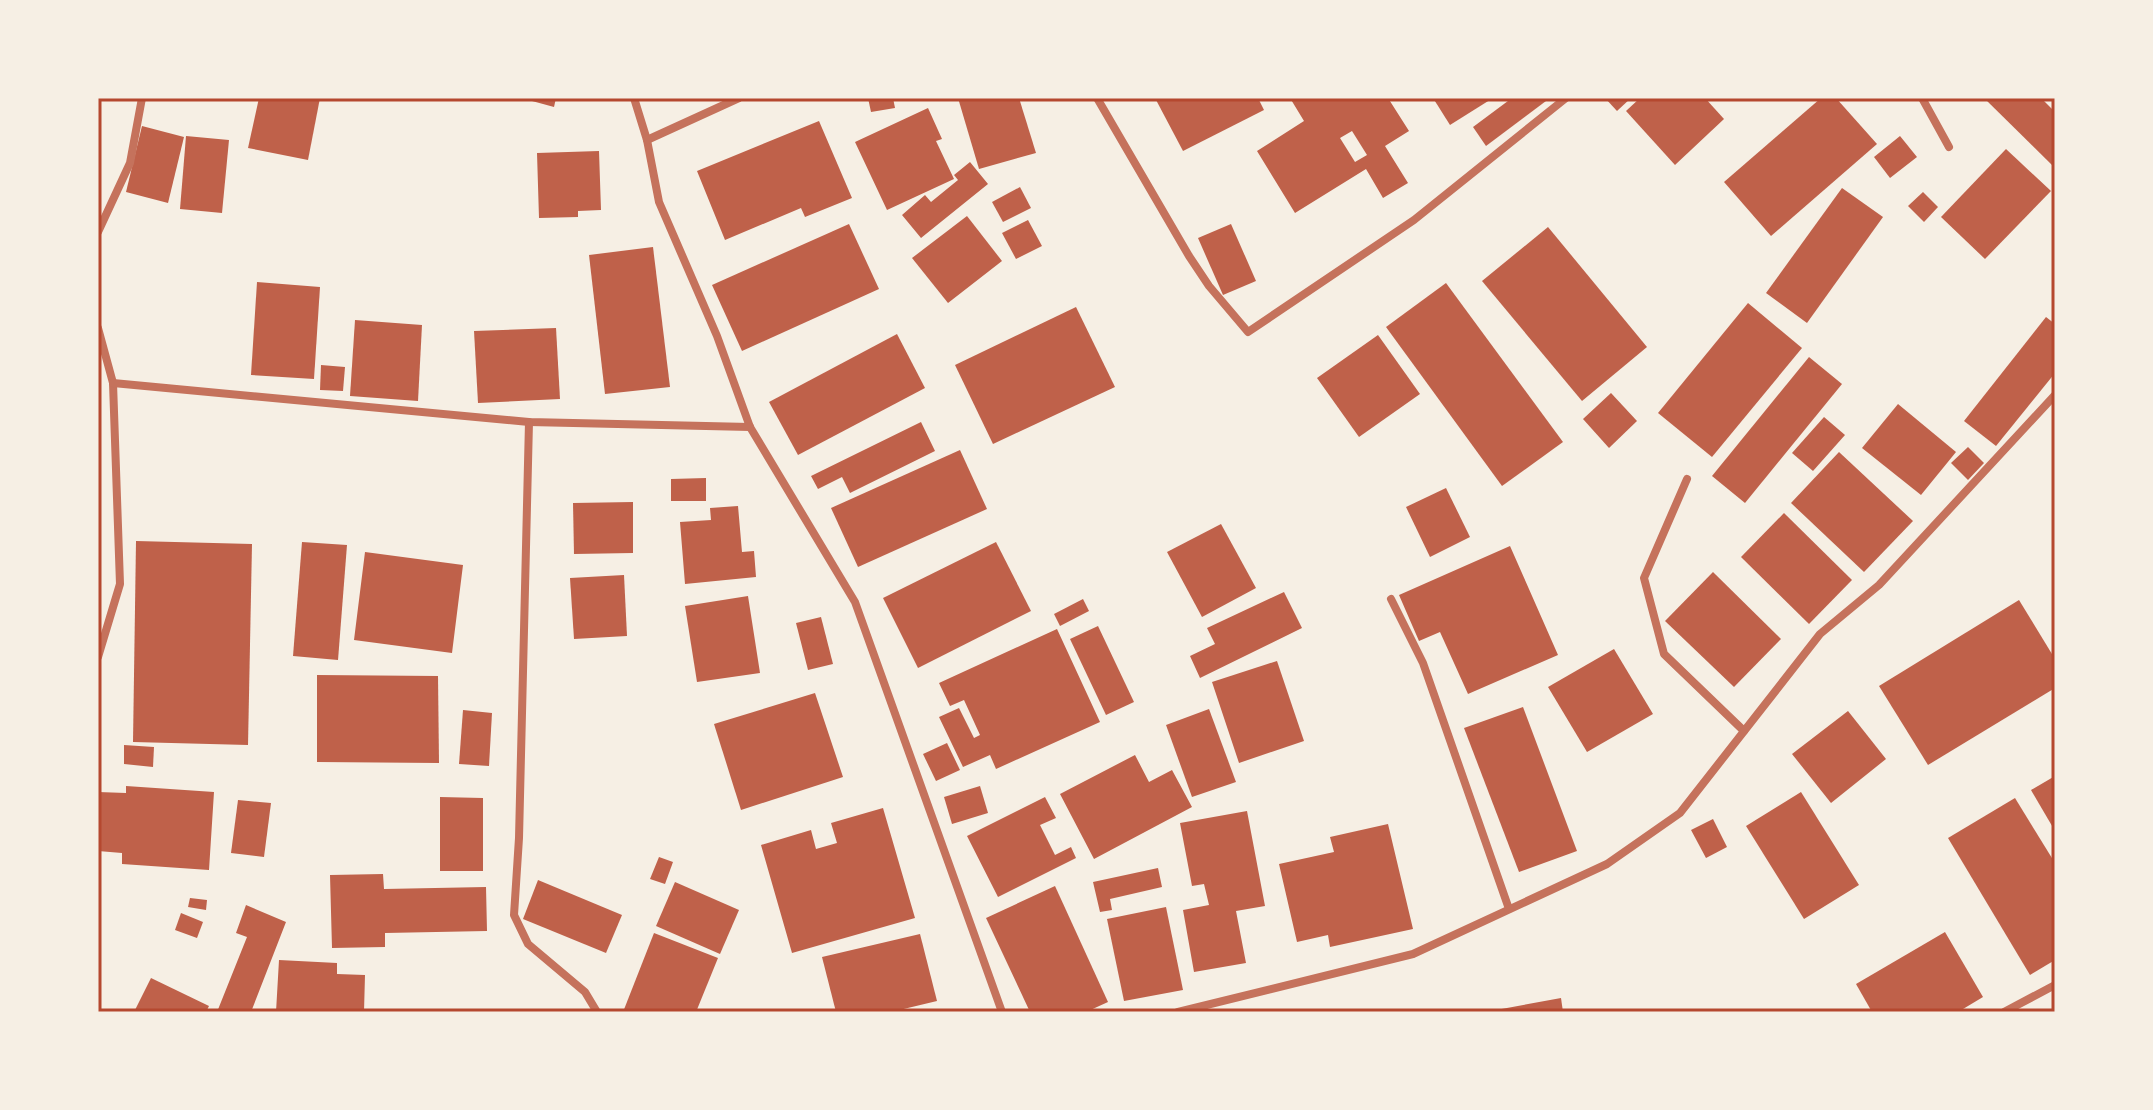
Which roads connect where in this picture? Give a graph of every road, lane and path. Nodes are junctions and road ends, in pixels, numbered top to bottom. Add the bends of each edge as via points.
1 (142, 98) edge
2 (634, 98) edge
3 (739, 98) edge
4 (1097, 98) edge
5 (1566, 98) edge
6 (1922, 98) edge
7 (647, 140) junction
8 (1949, 147) dead end
9 (98, 232) edge
10 (98, 328) edge
11 (113, 383) junction
12 (2055, 395) edge
13 (529, 422) junction
14 (750, 427) junction
15 (1687, 479) dead end
16 (1391, 599) dead end
17 (98, 657) edge
18 (1744, 731) junction
19 (1509, 909) junction
20 (2055, 985) edge
21 (597, 1012) edge
22 (1002, 1012) edge
23 (1178, 1012) edge
24 (2004, 1012) edge

1 - 9 street via 130,163
2 - 7 street
3 - 7 street
4 - 5 street via 1189,256 1248,332 1414,220
6 - 8 street
7 - 14 street via 659,202
10 - 11 street
11 - 13 street
11 - 17 street via 120,584
12 - 18 street via 1879,585 1820,634
13 - 14 street
13 - 21 street via 514,915 528,944 585,992
14 - 22 street via 855,602
15 - 18 street via 1644,578 1664,654
16 - 19 street via 1423,663
18 - 19 street via 1680,813 1607,864
19 - 23 street via 1413,954
20 - 24 street

